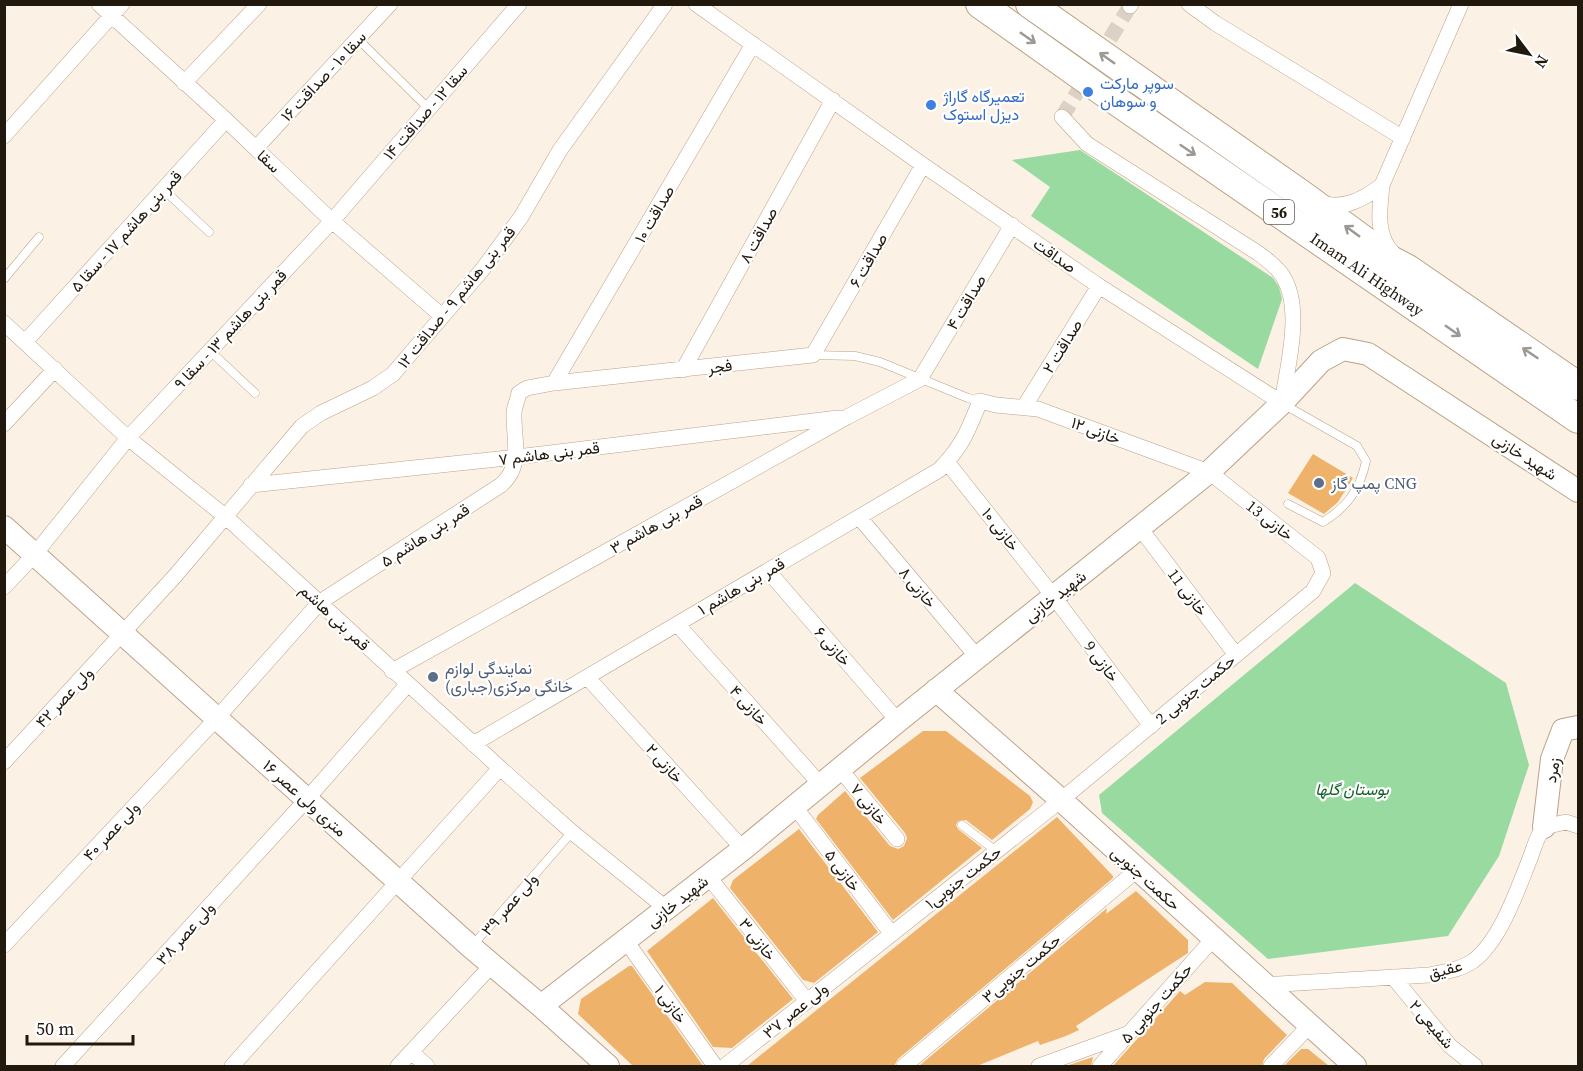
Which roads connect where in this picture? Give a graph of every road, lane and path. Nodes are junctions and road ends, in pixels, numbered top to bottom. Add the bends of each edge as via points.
1 (99, 4) edge
2 (259, 4) edge
3 (390, 4) edge
4 (519, 4) edge
5 (664, 4) edge
6 (696, 4) edge
7 (980, 4) edge
8 (1030, 4) edge
9 (1189, 4) edge
10 (1461, 4) edge
11 (117, 10) edge
12 (358, 39) junction
13 (753, 44) junction
14 (184, 83) junction
15 (833, 100) junction
16 (429, 109) junction
17 (1062, 117) dead end
18 (226, 120) junction
19 (4, 136) edge
20 (1403, 138) junction
21 (256, 148) junction
22 (923, 165) junction
23 (1382, 185) junction
24 (164, 189) junction
25 (1305, 197) junction
26 (332, 220) junction
27 (1012, 225) junction
28 (209, 232) dead end
29 (39, 237) dead end
30 (1408, 269) junction
31 (4, 279) edge
32 (1099, 286) junction
33 (442, 316) junction
34 (4, 323) edge
35 (25, 342) junction
36 (210, 351) junction
37 (813, 355) junction
38 (55, 369) junction
39 (683, 370) junction
40 (920, 379) junction
41 (554, 383) junction
42 (1578, 386) edge
43 (255, 393) dead end
44 (980, 401) junction
45 (1282, 403) junction
46 (1024, 407) junction
47 (847, 417) junction
48 (1578, 418) edge
49 (4, 424) edge
50 (128, 438) junction
51 (517, 457) junction
52 (947, 462) junction
53 (1209, 472) junction
54 (251, 485) junction
55 (1578, 490) edge
56 (1288, 504) dead end
57 (226, 517) junction
58 (859, 517) junction
59 (4, 527) edge
60 (1140, 528) junction
61 (35, 554) junction
62 (768, 571) junction
63 (1323, 573) joint
64 (4, 587) edge
65 (1054, 597) junction
66 (320, 602) junction
67 (677, 624) junction
68 (123, 633) junction
69 (1236, 655) junction
70 (978, 658) junction
71 (392, 671) junction
72 (587, 677) junction
73 (407, 685) junction
74 (936, 690) junction
75 (217, 718) junction
76 (898, 721) junction
77 (1150, 726) junction
78 (1578, 727) edge
79 (473, 744) junction
80 (4, 762) edge
81 (500, 768) junction
82 (840, 769) junction
83 (820, 785) junction
84 (307, 799) junction
85 (1061, 800) junction
86 (795, 807) junction
87 (962, 825) dead end
88 (1578, 826) edge
89 (1544, 827) junction
90 (572, 832) junction
91 (897, 839) dead end
92 (743, 849) junction
93 (996, 851) junction
94 (1137, 870) junction
95 (708, 876) junction
96 (399, 882) junction
97 (667, 909) junction
98 (891, 933) junction
99 (1213, 939) junction
100 (626, 941) junction
101 (4, 945) edge
102 (471, 947) junction
103 (866, 954) joint
104 (492, 965) junction
105 (1393, 977) junction
106 (1264, 985) junction
107 (807, 1001) junction
108 (541, 1006) junction
109 (1310, 1025) junction
110 (1130, 1033) junction
111 (411, 1052) junction
112 (63, 1066) edge
113 (232, 1066) edge
114 (398, 1066) edge
115 (427, 1066) edge
116 (608, 1066) edge
117 (715, 1066) edge
118 (725, 1066) edge
119 (904, 1066) edge
120 (1040, 1066) edge
121 (1100, 1066) edge
122 (1272, 1066) edge
123 (1355, 1066) edge
124 (1475, 1066) edge

1 - 11 street, سقا
2 - 14 street
3 - 12 street, سقا ۱۰ - صداقت ۱۶
4 - 16 street, سقا ۱۲ - صداقت ۱۴
5 - 33 street, قمر بنی هاشم ۹ - صداقت ۱۲ via 560,150 521,217
6 - 13 street
7 -> 48 highway, Imam Ali Highway / 56
25 -> 8 highway, Imam Ali Highway / 56
9 - 20 street
10 - 20 street
11 - 14 street, سقا
11 - 19 street
12 - 16 lane
12 - 21 street, سقا ۱۰ - صداقت ۱۶
13 - 15 street, صداقت
13 - 41 street, صداقت ۱۰
14 - 18 street, سقا
15 - 22 street, صداقت
15 - 39 street, صداقت ۸
16 - 26 street, سقا ۱۲ - صداقت ۱۴
17 - 45 street via 1087,144 1258,253 1282,275 1293,309
18 - 21 street, سقا
18 - 24 street, قمر بنی هاشم ۱۷ - سقا ۵
20 - 23 street
21 - 26 street, سقا
22 - 27 street, صداقت
22 - 37 street, صداقت ۶
23 - 25 street via 1365,198 1345,204 1324,204
23 - 30 street via 1381,232 1387,247
24 - 28 lane
24 - 35 street, قمر بنی هاشم ۱۷ - سقا ۵
30 -> 25 highway, Imam Ali Highway / 56
26 - 33 street, سقا
26 - 36 street, قمر بنی هاشم ۱۳ - سقا ۹
27 - 32 street, صداقت
27 - 40 street, صداقت ۴
29 - 31 lane
42 -> 30 highway, Imam Ali Highway / 56
32 - 45 street, صداقت
32 - 46 street, صداقت ۲
33 - 54 street, قمر بنی هاشم ۹ - صداقت ۱۲ via 393,374 302,426
34 - 35 street, قمر بنی هاشم
35 - 38 street, قمر بنی هاشم
36 - 43 lane
36 - 50 street, قمر بنی هاشم ۱۳ - سقا ۹
37 - 39 street, فجر
37 - 40 lane, فجر via 855,356
38 - 49 street
38 - 50 street, قمر بنی هاشم
39 - 41 street, فجر
40 - 44 lane, فجر
40 - 47 street, قمر بنی هاشم ۳
41 - 51 street, فجر via 519,393 514,410
44 - 46 street, خازنی ۱۲
44 - 52 street, قمر بنی هاشم ۱ via 963,442
45 - 53 street, شهید خازنی
45 - 55 street, شهید خازنی via 1321,361 1343,349 1368,354
45 - 56 lane via 1357,446 1366,461 1363,478 1342,510 1323,522
46 - 53 street, خازنی ۱۲
47 - 51 street, قمر بنی هاشم ۷
47 - 71 street, قمر بنی هاشم ۳
50 - 57 street, قمر بنی هاشم
50 - 61 street, قمر بنی هاشم ۱۳ - سقا ۹
51 - 54 street, قمر بنی هاشم ۷
51 - 66 street, قمر بنی هاشم ۵ via 509,478 501,485
52 - 58 street, قمر بنی هاشم ۱
52 - 65 street, خازنی ۱۰
53 - 60 street, شهید خازنی
53 - 63 street, خازنی 13 via 1318,558
54 - 57 street, قمر بنی هاشم ۹ - صداقت ۱۲
57 - 66 street, قمر بنی هاشم
57 - 68 street, ولی عصر ۴۲
58 - 62 street, قمر بنی هاشم ۱
58 - 70 street, خازنی ۸
59 - 61 street, ۱۶ متری ولی عصر
60 - 65 street, شهید خازنی
60 - 69 street, خازنی 11
61 - 64 street, قمر بنی هاشم ۱۳ - سقا ۹
61 - 68 street, ۱۶ متری ولی عصر
62 - 67 street, قمر بنی هاشم ۱
62 - 76 street, خازنی ۶
63 - 69 street, حکمت جنوبی 2 via 1313,591
65 - 70 street, شهید خازنی
65 - 77 street, خازنی 9
66 - 71 street, قمر بنی هاشم
66 - 75 street, قمر بنی هاشم ۵
67 - 72 street, قمر بنی هاشم ۱
67 - 83 street, خازنی ۴
68 - 75 street, ۱۶ متری ولی عصر
68 - 80 street, ولی عصر ۴۲
69 - 77 street, حکمت جنوبی 2
70 - 74 street, شهید خازنی
71 - 73 street, قمر بنی هاشم
72 - 79 street, قمر بنی هاشم ۱
72 - 92 street, خازنی ۲
73 - 79 street, قمر بنی هاشم
73 - 84 street, ولی عصر ۳۸
74 - 76 street, شهید خازنی
74 - 85 street, حکمت جنوبی
75 - 84 street, ۱۶ متری ولی عصر
75 - 101 street, ولی عصر ۴۰
76 - 82 street, شهید خازنی
77 - 85 street, حکمت جنوبی 2
78 - 89 street, زمرد via 1563,730 1552,759
79 - 81 street, قمر بنی هاشم
81 - 90 street, قمر بنی هاشم
81 - 96 street
82 - 83 street, شهید خازنی
82 - 91 street, خازنی ۷
83 - 86 street, شهید خازنی
84 - 96 street, ۱۶ متری ولی عصر
84 - 112 street, ولی عصر ۳۸
85 - 93 street, حکمت جنوبی۱
85 - 94 street, حکمت جنوبی
86 - 92 street, شهید خازنی
86 - 98 street, خازنی ۵
87 - 93 lane
88 - 89 street via 1566,822
89 - 105 street, عقیق via 1537,836 1517,892 1485,950 1472,962 1453,970
90 - 97 street, قمر بنی هاشم
90 - 102 lane, ولی عصر ۳۹
92 - 95 street, شهید خازنی
93 - 98 street, حکمت جنوبی۱
94 - 99 street, حکمت جنوبی
94 - 119 street, حکمت جنوبی۳
95 - 97 street, شهید خازنی
95 - 107 street, خازنی ۳
96 - 102 street, ۱۶ متری ولی عصر
96 - 113 street
97 - 100 street, شهید خازنی
98 - 103 street, حکمت جنوبی۱
99 - 106 street, حکمت جنوبی
99 - 110 street, حکمت جنوبی ۵
100 - 108 street, شهید خازنی
100 - 117 street, خازنی ۱
102 - 104 street, ۱۶ متری ولی عصر
103 - 107 street, ولی عصر ۳۷
104 - 108 street, ۱۶ متری ولی عصر
104 - 111 street
105 - 106 street, عقیق
105 - 124 street, شفیعی ۲ via 1450,1046
106 - 109 street, حکمت جنوبی
107 - 118 street, ولی عصر ۳۷
108 - 116 street, ۱۶ متری ولی عصر
109 - 122 street
109 - 123 street, حکمت جنوبی
110 - 120 street
110 - 121 street, حکمت جنوبی ۵
111 - 114 street
111 - 115 street

